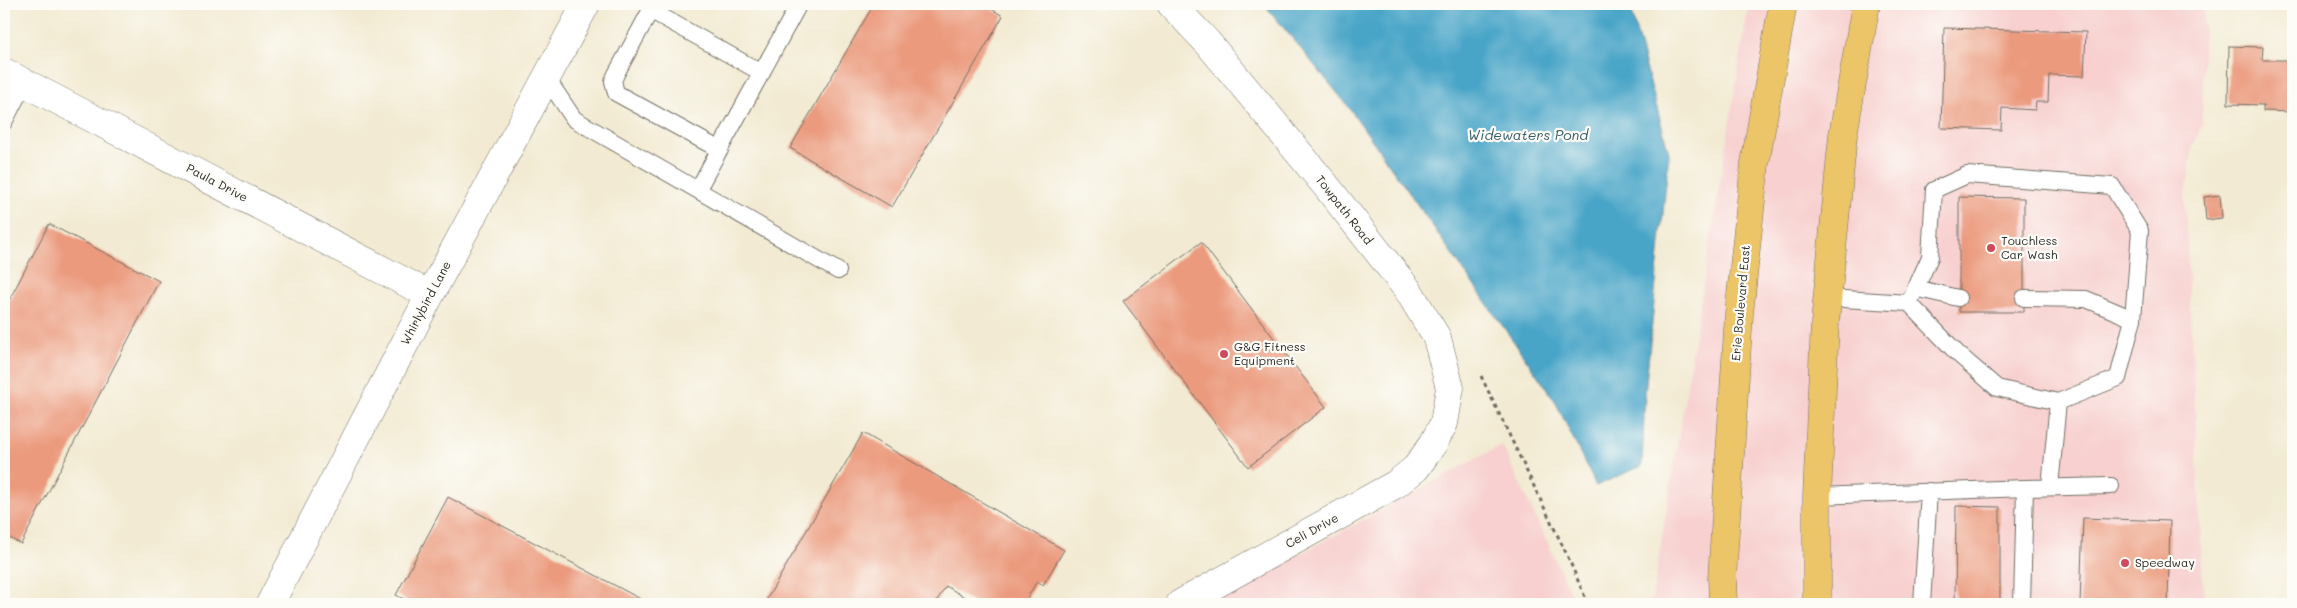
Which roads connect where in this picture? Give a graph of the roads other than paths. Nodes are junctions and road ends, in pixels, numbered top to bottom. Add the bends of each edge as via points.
1 (586, 4) edge
2 (799, 4) edge
3 (1171, 4) edge
4 (1783, 4) edge
5 (1866, 4) edge
6 (652, 7) edge
7 (762, 74) junction
8 (546, 77) junction
9 (14, 78) edge
10 (4, 122) edge
11 (720, 150) junction
12 (698, 189) junction
13 (838, 271) dead end
14 (430, 294) junction
15 (1912, 295) junction
16 (1827, 298) junction
17 (1958, 298) dead end
18 (2024, 298) dead end
19 (2133, 319) junction
20 (2058, 402) junction
21 (1433, 444) joint
22 (2111, 486) dead end
23 (2050, 487) junction
24 (2025, 488) junction
25 (1929, 491) junction
26 (1817, 496) junction
27 (270, 604) edge
28 (1180, 604) edge
29 (1723, 604) edge
30 (1817, 604) edge
31 (1922, 604) edge
32 (2022, 604) edge

1 - 8 street, Whirlybird Lane
2 - 7 lane
3 - 21 street, Towpath Road via 1208,43 1316,173 1408,290 1438,338 1450,388 1444,423
4 - 29 main road, Erie Boulevard East via 1755,163 1740,305
5 - 16 main road via 1843,136
6 - 7 lane
6 - 11 lane via 613,81 616,93
7 - 11 lane
8 - 12 lane via 574,119
8 - 14 street, Whirlybird Lane
9 - 10 lane
9 - 14 street, Paula Drive
11 - 12 lane
12 - 13 lane
14 - 27 street, Whirlybird Lane
15 - 16 lane
15 - 17 lane
15 - 19 lane via 1930,256 1934,190 1967,175 2112,186 2140,231
15 - 20 lane via 1957,353 1997,388
16 - 26 main road
18 - 19 lane via 2086,299
19 - 20 lane via 2118,378
20 - 23 lane
21 - 28 street, Celi Drive via 1416,468 1396,484
22 - 23 lane
23 - 24 lane
24 - 25 lane
24 - 32 lane
25 - 26 lane
25 - 31 lane
26 - 30 main road

